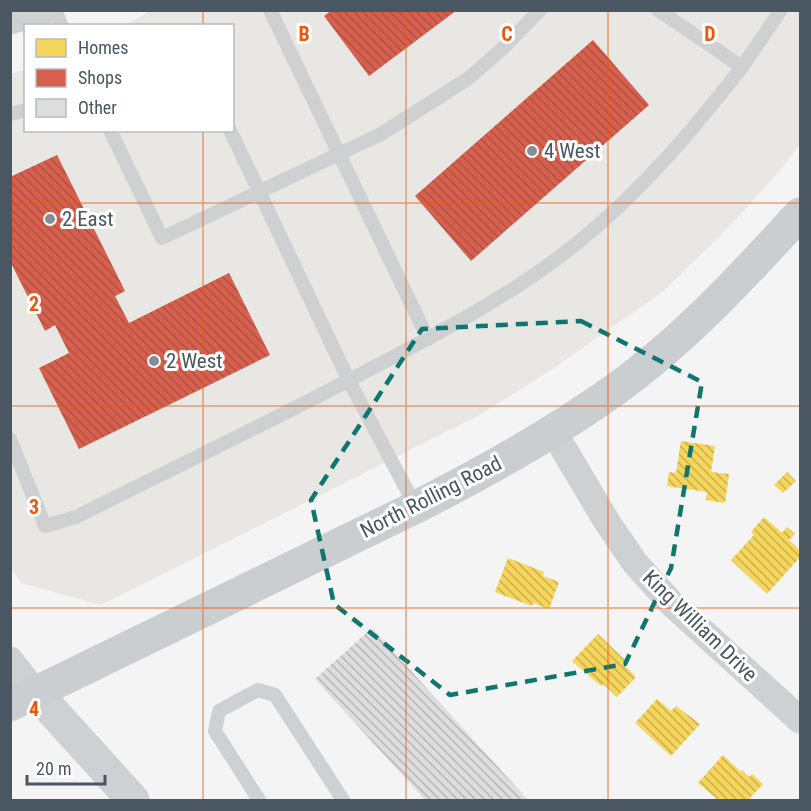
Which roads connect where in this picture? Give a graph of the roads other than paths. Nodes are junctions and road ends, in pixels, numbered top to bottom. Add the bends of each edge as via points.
1 (47, 10) edge
2 (55, 10) edge
3 (270, 10) edge
4 (540, 10) edge
5 (658, 10) edge
6 (781, 10) edge
7 (10, 21) edge
8 (61, 24) edge
9 (741, 67) junction
10 (111, 132) edge
11 (231, 132) edge
12 (340, 154) junction
13 (259, 190) junction
14 (801, 214) edge
15 (428, 339) junction
16 (349, 381) junction
17 (553, 431) junction
18 (10, 440) edge
19 (416, 507) junction
20 (10, 660) edge
21 (23, 699) edge
22 (801, 720) edge
23 (133, 801) edge
24 (259, 801) edge
25 (343, 801) edge

1 - 7 street
2 - 8 lane
3 - 12 lane
4 - 12 lane via 469,78 381,134
5 - 9 lane
6 - 9 lane
9 - 15 lane via 682,142 581,240 504,296
10 - 13 lane via 162,238
11 - 13 lane
12 - 13 lane
12 - 15 lane
13 - 16 lane
14 - 17 main road, North Rolling Road via 684,333 617,388
15 - 16 lane
16 - 18 lane via 76,517 45,526
16 - 19 lane
17 - 19 main road, North Rolling Road
17 - 22 street, King William Drive via 635,562 672,604
19 - 21 main road, North Rolling Road
20 - 21 street
21 - 23 street
24 - 25 lane via 215,731 219,711 258,690 275,695

